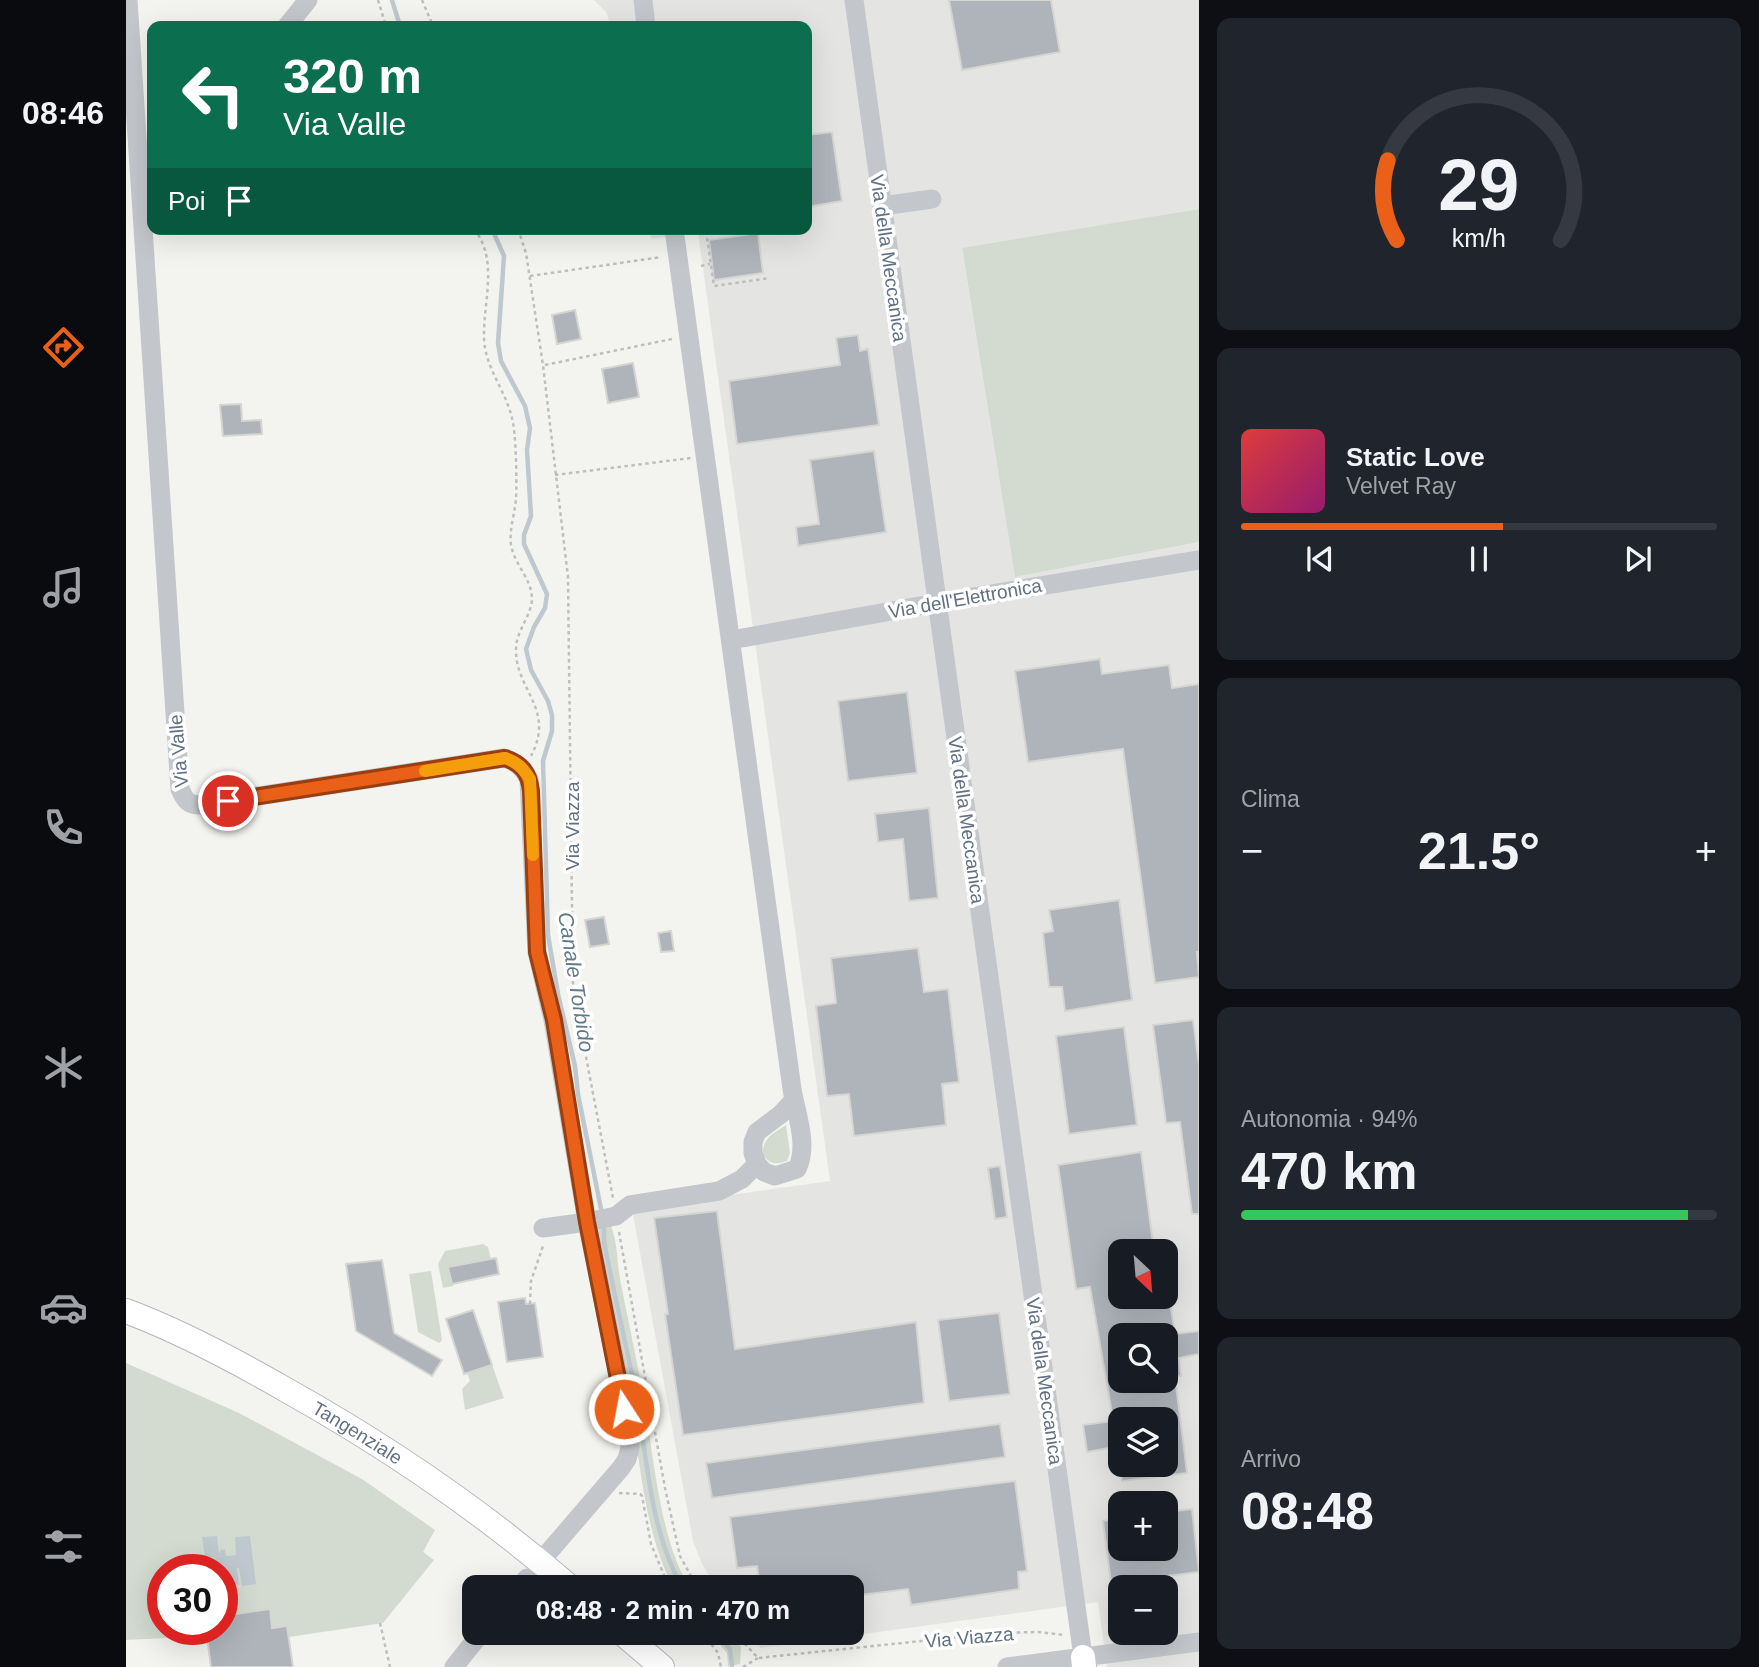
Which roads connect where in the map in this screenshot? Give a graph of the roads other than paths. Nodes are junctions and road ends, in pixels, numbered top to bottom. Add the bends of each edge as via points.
1 (128, 0) edge
2 (308, 0) edge
3 (643, 0) edge
4 (854, 0) edge
5 (291, 21) edge
6 (645, 21) edge
7 (144, 119) edge
8 (147, 175) edge
9 (932, 199) dead end
10 (882, 206) junction
11 (150, 235) edge
12 (675, 235) edge
13 (1199, 559) edge
14 (936, 603) junction
15 (731, 640) junction
16 (794, 1100) junction
17 (757, 1164) junction
18 (587, 1222) junction
19 (545, 1232) road end
20 (126, 1311) edge
21 (547, 1554) dead end
22 (555, 1575) edge
23 (1199, 1642) edge
24 (471, 1645) edge
25 (636, 1645) edge
26 (1083, 1654) edge
27 (454, 1667) edge
28 (662, 1667) edge
29 (1007, 1667) edge

1 - 7 street, Via Valle
2 - 5 street
3 - 6 street
4 - 10 street, Via della Meccanica
7 - 8 street, Via Valle
9 - 10 street
10 - 14 street, Via della Meccanica
11 - 18 street, Via Valle via 180,789 185,801 200,805 505,758 524,769 530,779 537,952 554,1020
12 - 15 street
13 - 14 street, Via dell'Elettronica
14 - 15 street, Via dell'Elettronica
14 - 26 street, Via della Meccanica
15 - 16 street
16 - 17 street via 757,1132 753,1142
16 - 17 street via 802,1146 797,1169 775,1176
17 - 18 street via 743,1179 719,1191 630,1205 616,1216
18 - 19 street
18 - 21 street via 630,1448 627,1460
20 - 22 main road, Tangenziale via 232,1359 390,1451
23 - 26 street
24 - 27 street
25 - 28 main road
26 - 29 street

